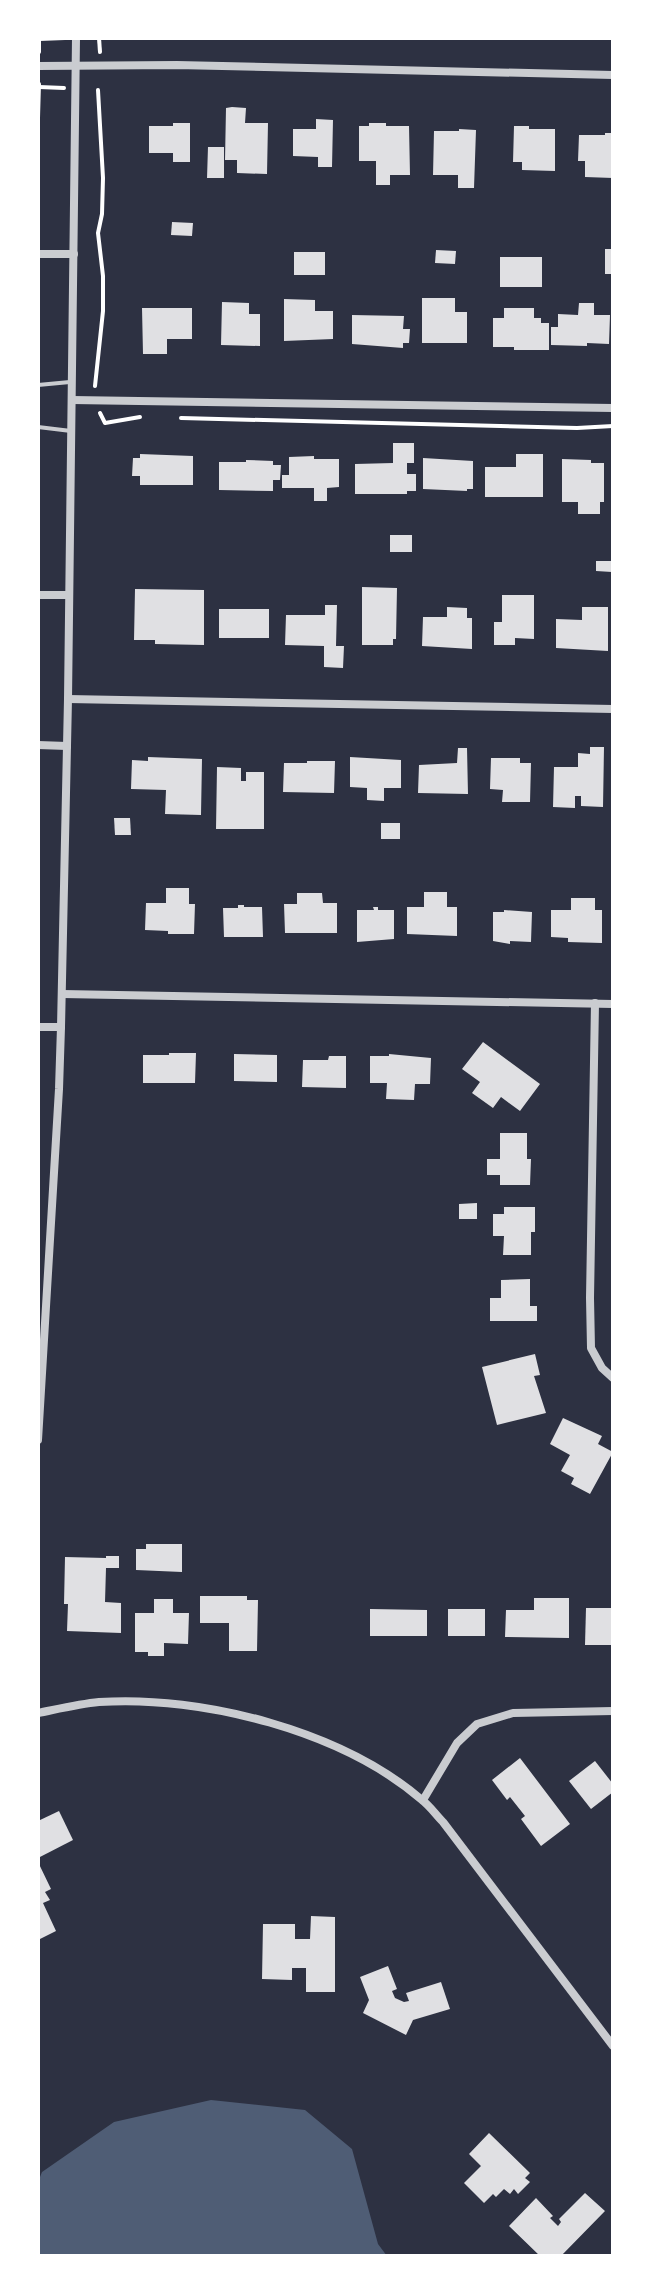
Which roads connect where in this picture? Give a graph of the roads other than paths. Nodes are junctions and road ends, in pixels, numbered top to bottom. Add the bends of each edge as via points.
1 (76, 38) edge
2 (38, 66) edge
3 (76, 66) junction
4 (613, 75) edge
5 (38, 254) edge
6 (74, 254) junction
7 (72, 382) junction
8 (38, 385) edge
9 (72, 400) junction
10 (613, 408) edge
11 (38, 427) edge
12 (72, 431) junction
13 (38, 595) edge
14 (69, 595) junction
15 (68, 699) junction
16 (613, 709) edge
17 (38, 745) edge
18 (67, 746) junction
19 (62, 994) junction
20 (595, 1003) junction
21 (613, 1004) edge
22 (38, 1027) edge
23 (61, 1027) junction
24 (613, 1378) edge
25 (38, 1440) edge
26 (613, 1711) edge
27 (38, 1713) edge
28 (423, 1800) junction
29 (613, 2046) edge

1 - 3 street
2 - 3 street
3 - 4 street
3 - 6 street
5 - 6 street
6 - 7 street
7 - 8 lane
7 - 9 street
9 - 10 street
9 - 12 street
11 - 12 lane
12 - 14 street
13 - 14 street
14 - 15 street
15 - 16 street
15 - 18 street
17 - 18 street
18 - 19 street
19 - 20 street
19 - 23 street
20 - 21 street
20 - 24 street via 591,1348
22 - 23 street
23 - 25 street
26 - 28 street via 513,1713 477,1724 457,1743
27 - 28 street via 98,1702 213,1709 315,1736
28 - 29 street

